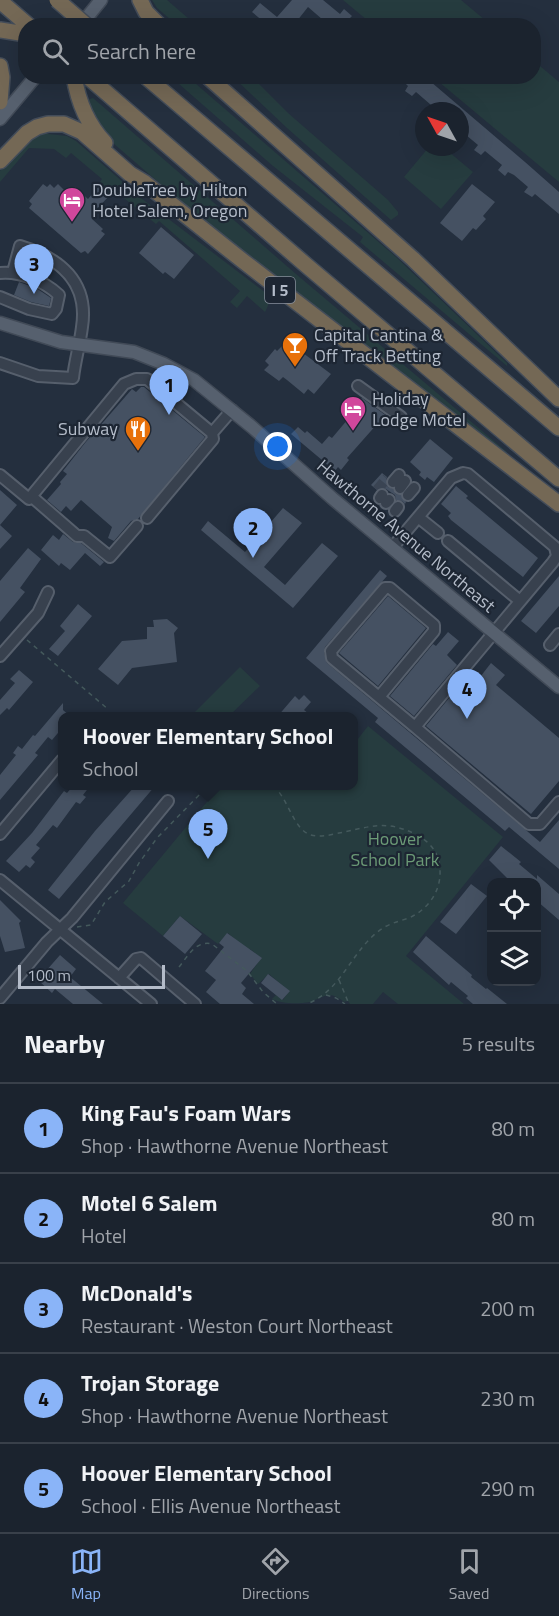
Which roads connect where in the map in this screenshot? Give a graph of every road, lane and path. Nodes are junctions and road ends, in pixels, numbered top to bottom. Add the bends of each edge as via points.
1 (57, 0) edge
2 (68, 0) edge
3 (101, 0) edge
4 (140, 0) edge
5 (0, 1) edge
6 (19, 18) edge
7 (69, 18) edge
8 (78, 18) edge
9 (86, 18) edge
10 (152, 18) edge
11 (0, 30) edge
12 (18, 32) edge
13 (0, 66) edge
14 (29, 84) edge
15 (76, 84) edge
16 (96, 84) edge
17 (155, 84) edge
18 (216, 84) edge
19 (220, 84) edge
20 (230, 96) junction
21 (0, 102) edge
22 (0, 119) edge
23 (0, 161) edge
24 (145, 183) junction
25 (13, 272) junction
26 (0, 273) edge
27 (0, 297) edge
28 (0, 323) edge
29 (79, 344) junction
30 (1, 367) edge
31 (358, 386) dead end
32 (559, 399) edge
33 (232, 410) junction
34 (401, 417) dead end
35 (559, 428) edge
36 (212, 433) junction
37 (0, 475) edge
38 (559, 479) edge
39 (31, 496) junction
40 (559, 504) edge
41 (418, 517) junction
42 (147, 518) dead end
43 (137, 526) dead end
44 (438, 533) dead end
45 (448, 542) dead end
46 (392, 548) junction
47 (48, 592) dead end
48 (520, 601) junction
49 (20, 633) junction
50 (494, 633) junction
51 (559, 634) edge
52 (550, 645) dead end
53 (0, 656) edge
54 (558, 684) edge
55 (379, 697) junction
56 (109, 710) dead end
57 (415, 728) junction
58 (58, 766) edge
59 (204, 790) edge
60 (277, 790) edge
61 (168, 801) dead end
62 (559, 802) edge
63 (0, 834) edge
64 (2, 886) edge
65 (76, 927) dead end
66 (60, 930) junction
67 (179, 967) dead end
68 (119, 978) junction
69 (338, 979) junction
70 (326, 995) junction
71 (0, 998) edge
72 (151, 1004) edge
73 (195, 1004) edge
74 (277, 1004) edge
75 (307, 1004) edge
76 (345, 1004) edge
77 (349, 1004) edge

1 - 8 highway, bridge
2 - 7 highway
3 - 9 main road
4 - 10 highway
5 - 6 highway
11 - 12 highway
13 - 21 highway
14 - 22 main road
15 - 24 highway, I 5 via 93,129
16 - 38 highway, I 5
17 - 35 highway
18 - 20 highway
19 - 20 highway
20 - 32 highway via 413,259
23 - 24 highway, I 5 via 37,127 64,124 81,132
24 - 40 highway, I 5
25 - 26 street
25 - 27 street via 51,288 59,295 56,309 52,314 43,314
25 - 29 street via 21,246 62,267 77,285 83,302
28 - 29 main road, Hawthorne Avenue Northeast
29 - 30 street via 73,378 38,376
29 - 33 main road, Hawthorne Avenue Northeast via 134,352 164,364 194,380
31 - 34 street
33 - 36 street
33 - 46 main road, Hawthorne Avenue Northeast
36 - 39 street via 147,379 136,378 124,384
36 - 42 street via 213,439
37 - 39 street via 29,499
39 - 43 street via 76,536 84,536 110,557
41 - 44 street
41 - 46 street
41 - 48 street via 451,478 468,474 555,547 553,562
45 - 48 street
46 - 50 main road, Hawthorne Avenue Northeast
47 - 49 street via 38,612
48 - 50 street
49 - 53 street
49 - 56 path
50 - 54 main road, Hawthorne Avenue Northeast
50 - 57 street
51 - 52 street
55 - 55 street via 332,658 331,651 385,588 390,588 434,625 434,631
55 - 57 street
57 - 62 street via 529,824 540,824
58 - 63 street
59 - 65 path via 157,838 129,881 105,902 91,925
60 - 69 path via 300,827 311,835 325,836 386,824 419,836 437,855 441,874 433,897 418,912 377,933
61 - 66 street
64 - 66 street
66 - 68 street
66 - 71 street
67 - 74 path via 196,946 212,944 247,971
68 - 72 street
68 - 73 street via 141,958
69 - 70 path
69 - 77 path
70 - 75 path
70 - 76 path

